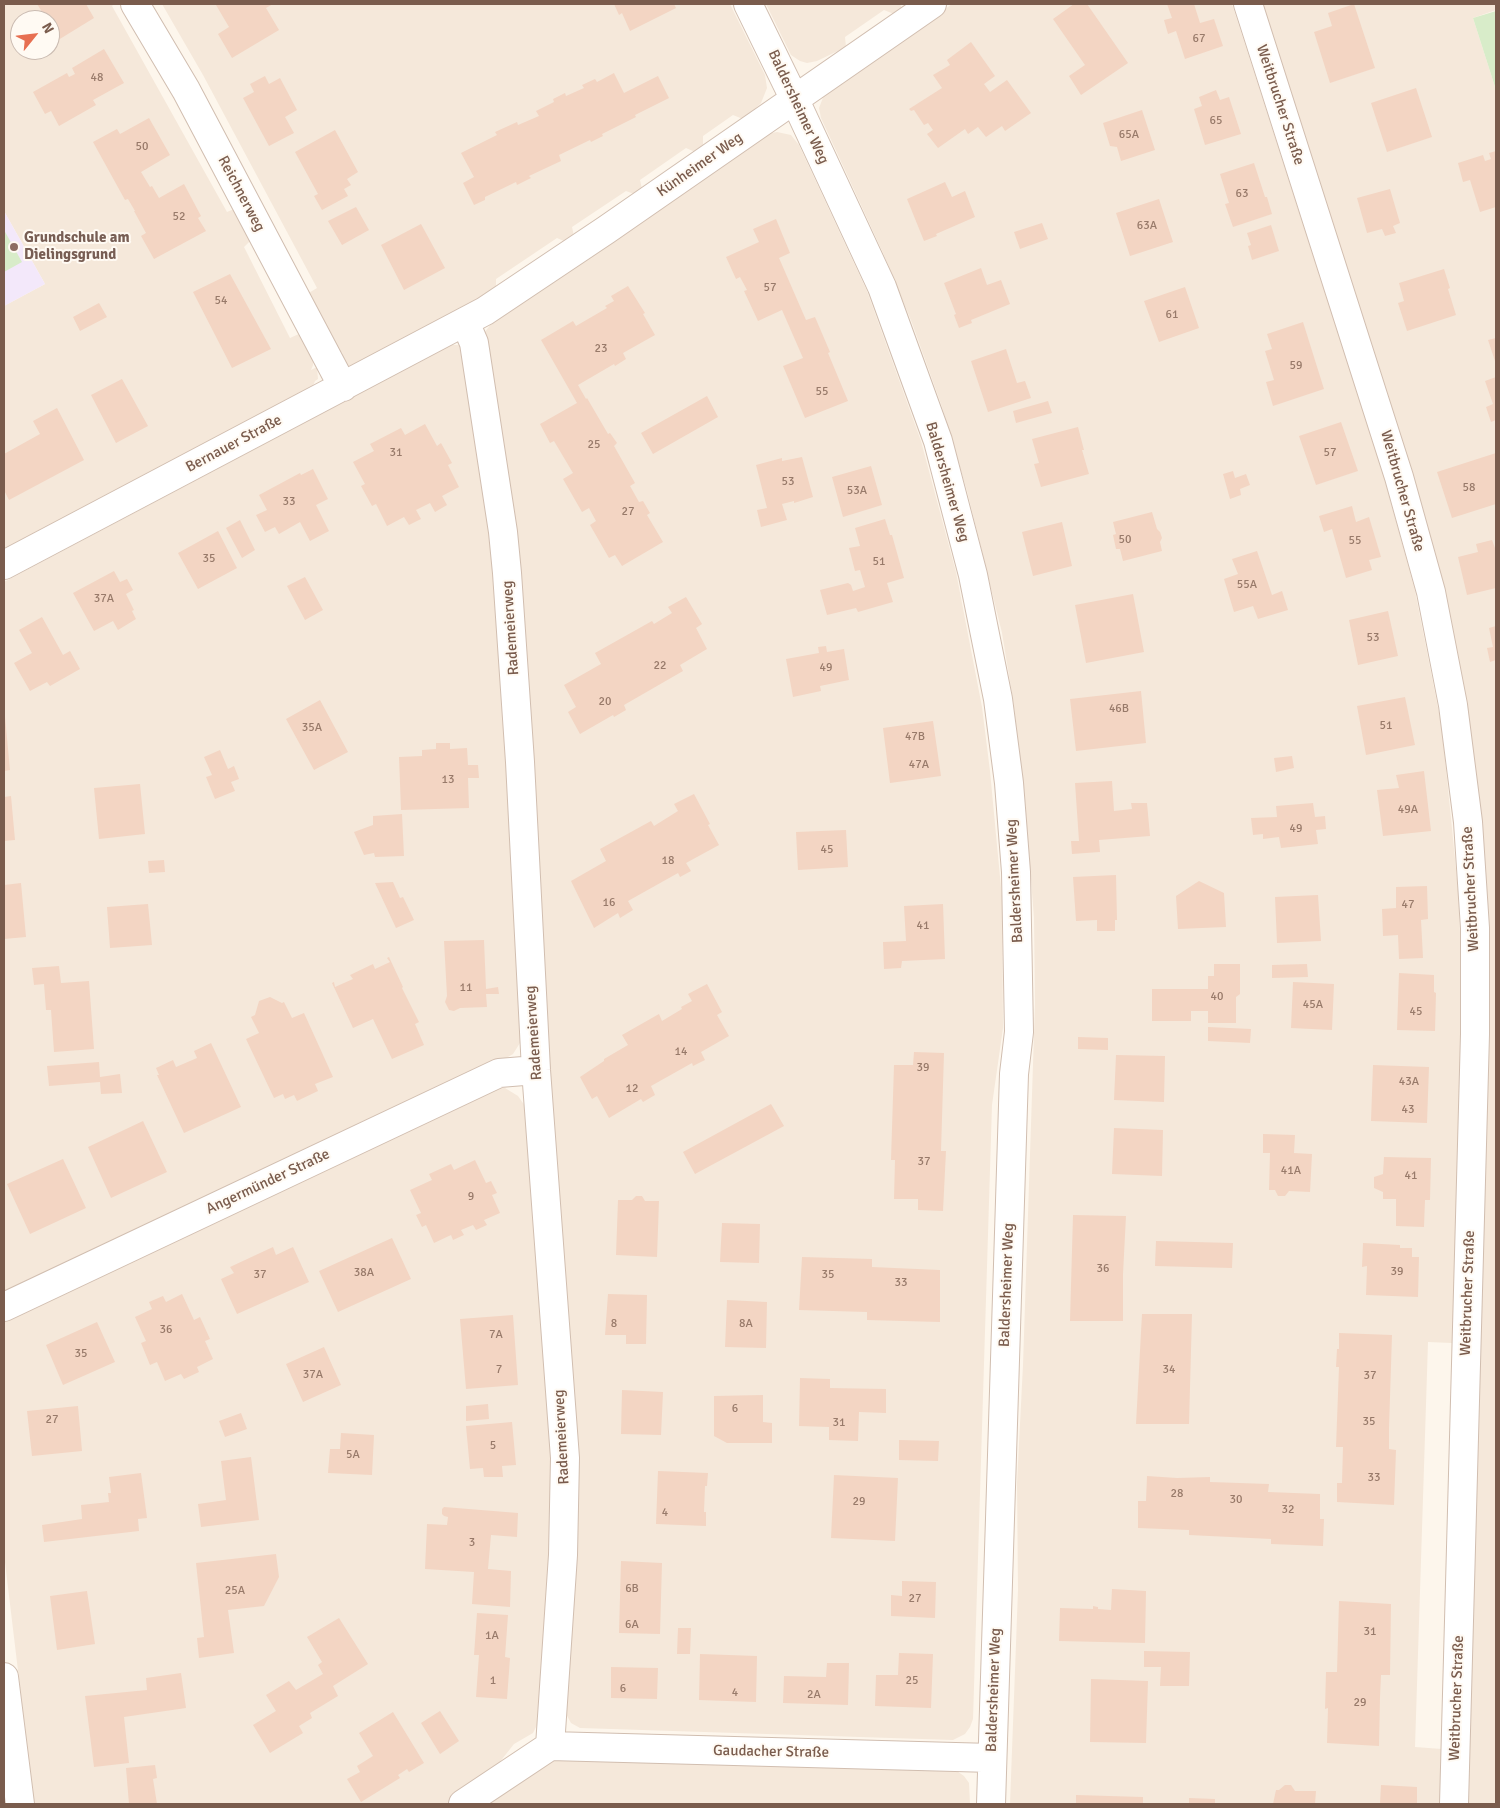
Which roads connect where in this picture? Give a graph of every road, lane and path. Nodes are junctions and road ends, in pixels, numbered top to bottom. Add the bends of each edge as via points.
1 (135, 4) edge
2 (748, 4) edge
3 (932, 4) edge
4 (1248, 4) edge
5 (794, 98) junction
6 (465, 322) junction
7 (343, 387) junction
8 (4, 565) edge
9 (536, 1070) junction
10 (4, 1307) edge
11 (4, 1677) edge
12 (550, 1746) junction
13 (992, 1758) junction
14 (20, 1804) edge
15 (463, 1804) edge
16 (991, 1804) edge
17 (1454, 1804) edge

1 - 7 street, Reichnerweg via 186,90
2 - 5 street, Baldersheimer Weg
3 - 5 street, Künheimer Weg
4 - 17 street, Weitbrucher Straße via 1399,476 1428,583 1453,705 1468,822 1475,928 1475,1034
5 - 6 street, Künheimer Weg via 606,230
5 - 13 street, Baldersheimer Weg via 882,287 938,441 973,575 998,700 1009,783 1016,872 1018,1032 1013,1084
6 - 7 street, Bernauer Straße
6 - 9 street, Rademeierweg via 474,344 508,573
7 - 8 street, Bernauer Straße
9 - 10 street, Angermünder Straße via 499,1073
9 - 12 street, Rademeierweg via 565,1458 563,1555
11 - 14 street
12 - 13 street, Gaudacher Straße
12 - 15 street
13 - 16 street, Baldersheimer Weg

